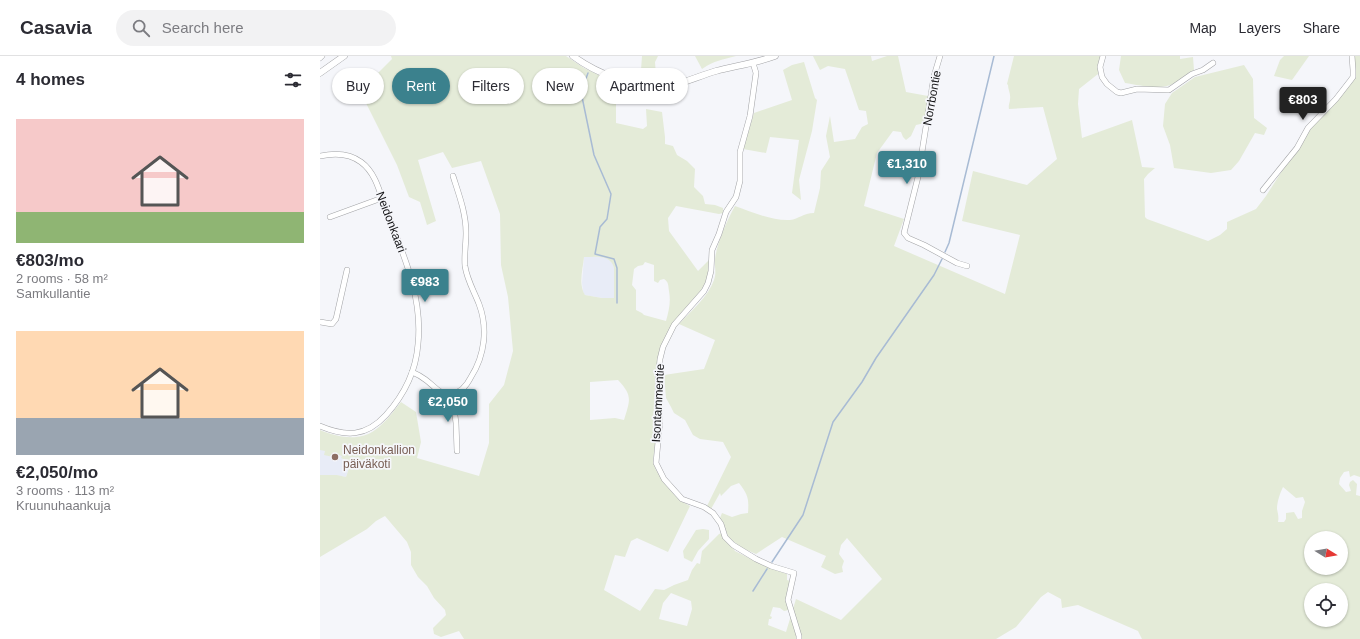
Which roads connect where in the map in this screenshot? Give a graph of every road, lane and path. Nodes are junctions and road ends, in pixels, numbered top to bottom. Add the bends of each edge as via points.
1 (344, 56) edge
2 (572, 56) edge
3 (775, 56) edge
4 (940, 56) edge
5 (1103, 56) edge
6 (1352, 56) edge
7 (753, 63) junction
8 (1213, 63) dead end
9 (320, 73) edge
10 (320, 156) edge
11 (453, 176) dead end
12 (1263, 190) dead end
13 (382, 198) junction
14 (330, 217) dead end
15 (967, 266) dead end
16 (346, 270) dead end
17 (320, 322) edge
18 (412, 372) junction
19 (452, 394) junction
20 (320, 426) edge
21 (457, 451) dead end
22 (799, 639) edge

1 - 9 street
2 - 7 street via 603,73 654,88 671,86 713,72
3 - 7 street
4 - 15 street, Norrbontie via 918,177 904,233 908,238
5 - 8 street via 1100,67 1102,77 1107,84 1121,93 1141,89 1169,90
6 - 12 street via 1353,70 1350,81 1308,128 1296,148
7 - 22 street, Isontammentie via 756,73 750,116 740,152 740,181 737,193 726,212 712,250 708,283 674,325 660,359 660,421 656,463 659,472 682,499 713,513 721,524 725,537 733,545 756,560 794,573 788,600
10 - 13 street, Neidonkaari via 340,154 359,161 371,172
11 - 19 street via 465,218 465,267 482,312 484,330 482,351 476,370 463,389
13 - 14 street
13 - 18 street, Neidonkaari via 410,273 418,311 419,342
16 - 17 street via 336,319 332,324
18 - 19 street via 441,392
18 - 20 street, Neidonkaari via 393,407 374,426 362,432 347,434
19 - 21 street

